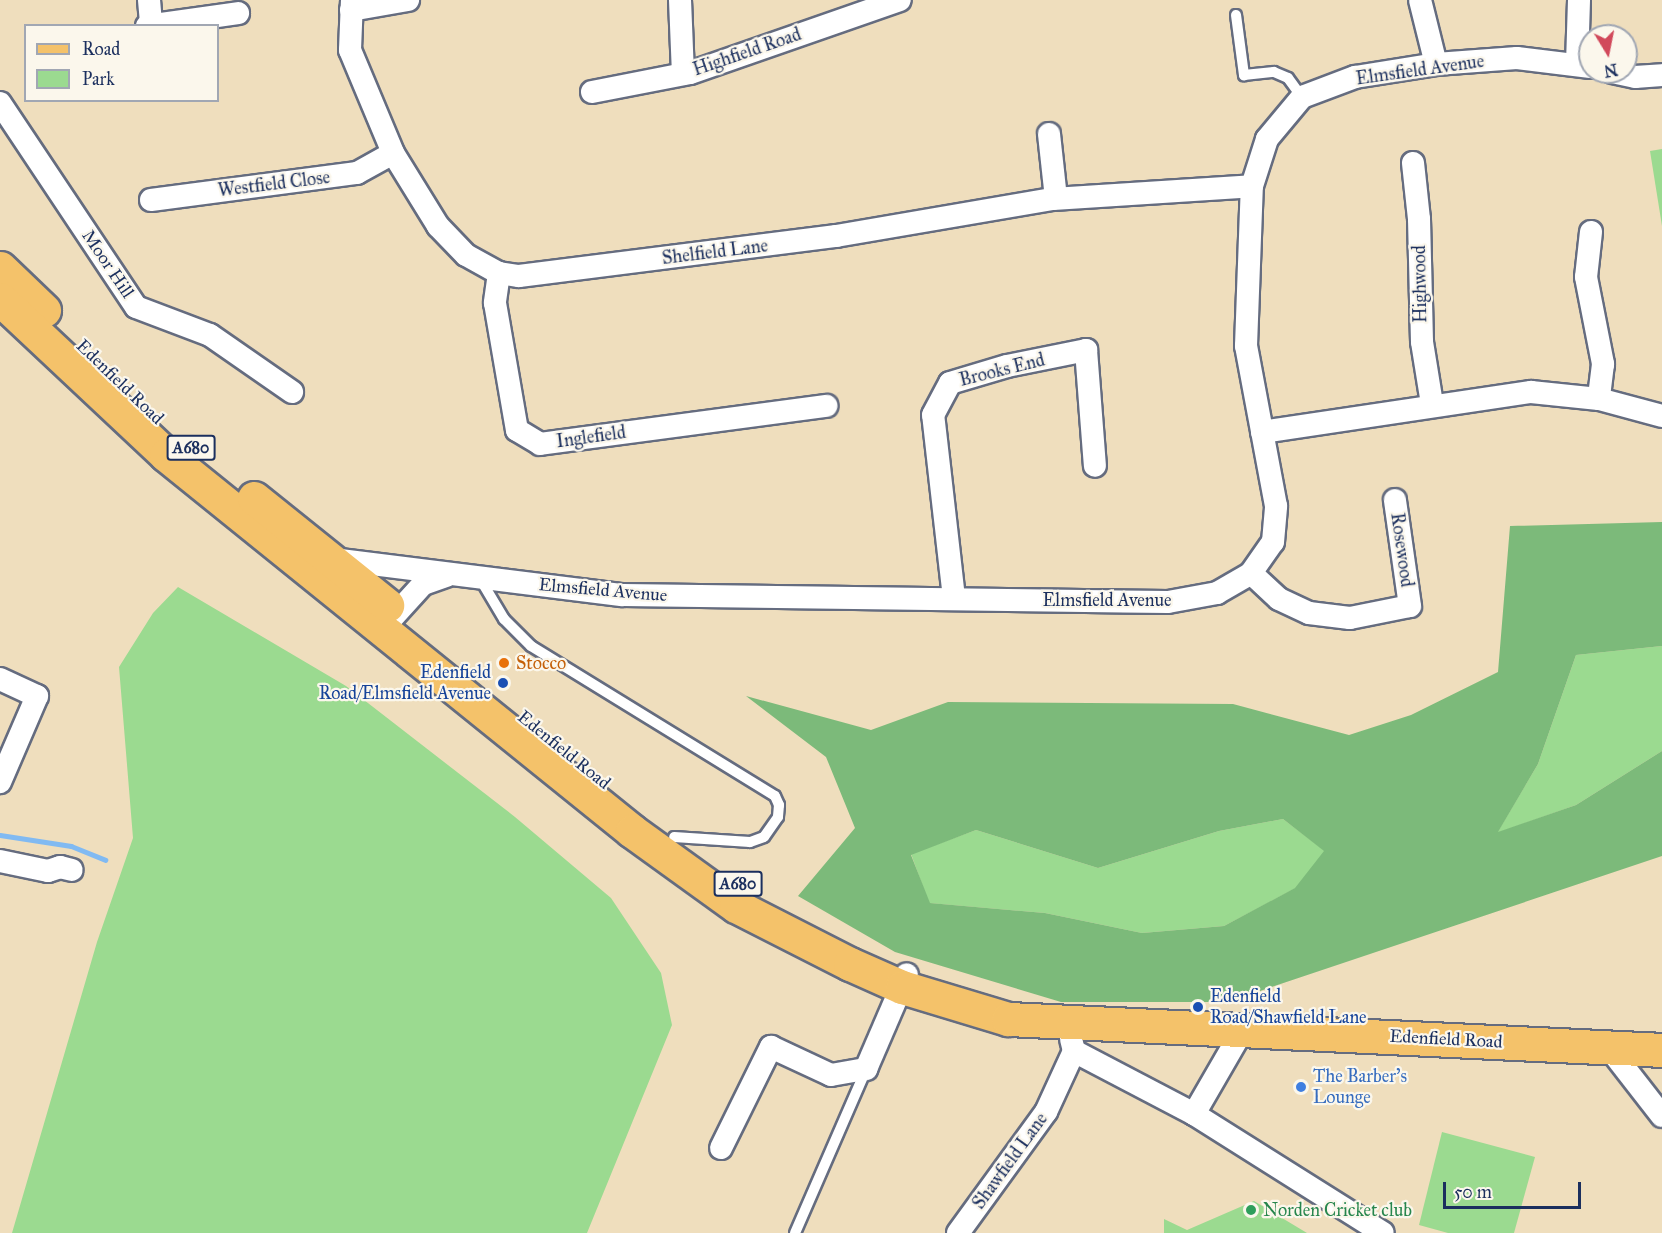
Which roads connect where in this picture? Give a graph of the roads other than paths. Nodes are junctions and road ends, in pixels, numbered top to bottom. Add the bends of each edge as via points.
1 (148, 0) edge
2 (408, 0) edge
3 (680, 0) edge
4 (900, 0) edge
5 (1420, 0) edge
6 (1578, 0) edge
7 (351, 5) edge
8 (238, 13) dead end
9 (1236, 15) dead end
10 (149, 24) edge
11 (156, 24) edge
12 (1580, 24) edge
13 (1436, 64) junction
14 (1578, 65) edge
15 (683, 74) junction
16 (1662, 75) edge
17 (1638, 77) edge
18 (591, 92) dead end
19 (1302, 97) junction
20 (0, 103) edge
21 (1049, 134) dead end
22 (393, 153) junction
23 (1413, 163) dead end
24 (1252, 186) junction
25 (1056, 198) junction
26 (151, 200) dead end
27 (1591, 232) dead end
28 (0, 268) edge
29 (499, 273) junction
30 (0, 299) edge
31 (103, 380) junction
32 (292, 392) dead end
33 (1599, 399) junction
34 (1432, 404) junction
35 (826, 406) dead end
36 (1662, 416) edge
37 (1262, 432) junction
38 (1095, 466) dead end
39 (1395, 500) dead end
40 (332, 559) junction
41 (1251, 573) junction
42 (450, 574) junction
43 (479, 577) junction
44 (954, 598) junction
45 (389, 621) junction
46 (0, 679) edge
47 (0, 782) edge
48 (674, 837) junction
49 (0, 861) edge
50 (72, 870) dead end
51 (905, 979) junction
52 (1058, 1019) junction
53 (1243, 1029) junction
54 (1609, 1048) junction
55 (1662, 1050) edge
56 (1074, 1051) junction
57 (866, 1069) junction
58 (1194, 1114) junction
59 (1662, 1116) edge
60 (721, 1148) dead end
61 (795, 1233) edge
62 (958, 1233) edge
63 (1383, 1233) edge

1 - 10 street
2 - 7 street
3 - 15 street
4 - 15 street, Highfield Road
5 - 13 street
6 - 12 street
7 - 22 street, Shelfield Lane via 350,50
8 - 11 street
9 - 19 lane via 1244,75 1274,72 1288,78
13 - 14 street, Elmsfield Avenue via 1517,58
13 - 19 street, Elmsfield Avenue via 1355,77
15 - 18 street, Highfield Road
16 - 17 street
19 - 24 street, Elmsfield Avenue via 1266,139
20 - 32 street, Moor Hill via 136,307 210,335
21 - 25 street
22 - 26 street, Westfield Close via 357,173
22 - 29 street, Shelfield Lane via 438,225 466,255
23 - 34 street, Highwood via 1419,219 1422,342
24 - 25 street, Shelfield Lane
24 - 37 street, Elmsfield Avenue via 1246,345
25 - 29 street, Shelfield Lane via 836,236 519,276
27 - 33 street via 1586,277 1603,364
28 - 31 main road, Edenfield Road / A680
29 - 35 street, Inglefield via 495,303 517,430 540,444
30 - 31 main road, Edenfield Road / A680
31 - 40 main road, Edenfield Road / A680
31 - 45 main road, Edenfield Road / A680 via 166,455
33 - 34 street via 1531,392
33 - 36 street
34 - 37 street
37 - 41 street, Elmsfield Avenue via 1276,506 1274,542
38 - 44 street, Brooks End via 1086,350 1007,366 950,383 933,415
39 - 41 street, Rosewood via 1410,606 1350,618 1310,613 1279,599
40 - 42 street, Elmsfield Avenue
40 - 45 main road, Edenfield Road / A680
41 - 44 street, Elmsfield Avenue via 1217,593 1168,602
42 - 43 street, Elmsfield Avenue
42 - 45 street, Elmsfield Avenue via 423,584
43 - 44 street, Elmsfield Avenue via 622,595
43 - 48 lane via 504,619 531,646 775,796 779,805 778,817 764,837 757,840
45 - 48 main road, Edenfield Road / A680
45 - 51 main road, Edenfield Road / A680 via 632,831 736,906
46 - 47 street via 37,696
48 - 51 main road, Edenfield Road / A680 via 749,892
49 - 50 street via 47,878 60,867
51 - 52 main road, Edenfield Road / A680 via 1006,997
51 - 57 street
52 - 53 main road, Edenfield Road / A680
52 - 56 street
53 - 54 main road, Edenfield Road / A680
53 - 58 street
54 - 55 main road, Edenfield Road / A680
54 - 59 street
56 - 58 street
56 - 62 street, Shawfield Lane via 1046,1112
57 - 60 street via 831,1075 771,1047
57 - 61 lane
58 - 63 street

